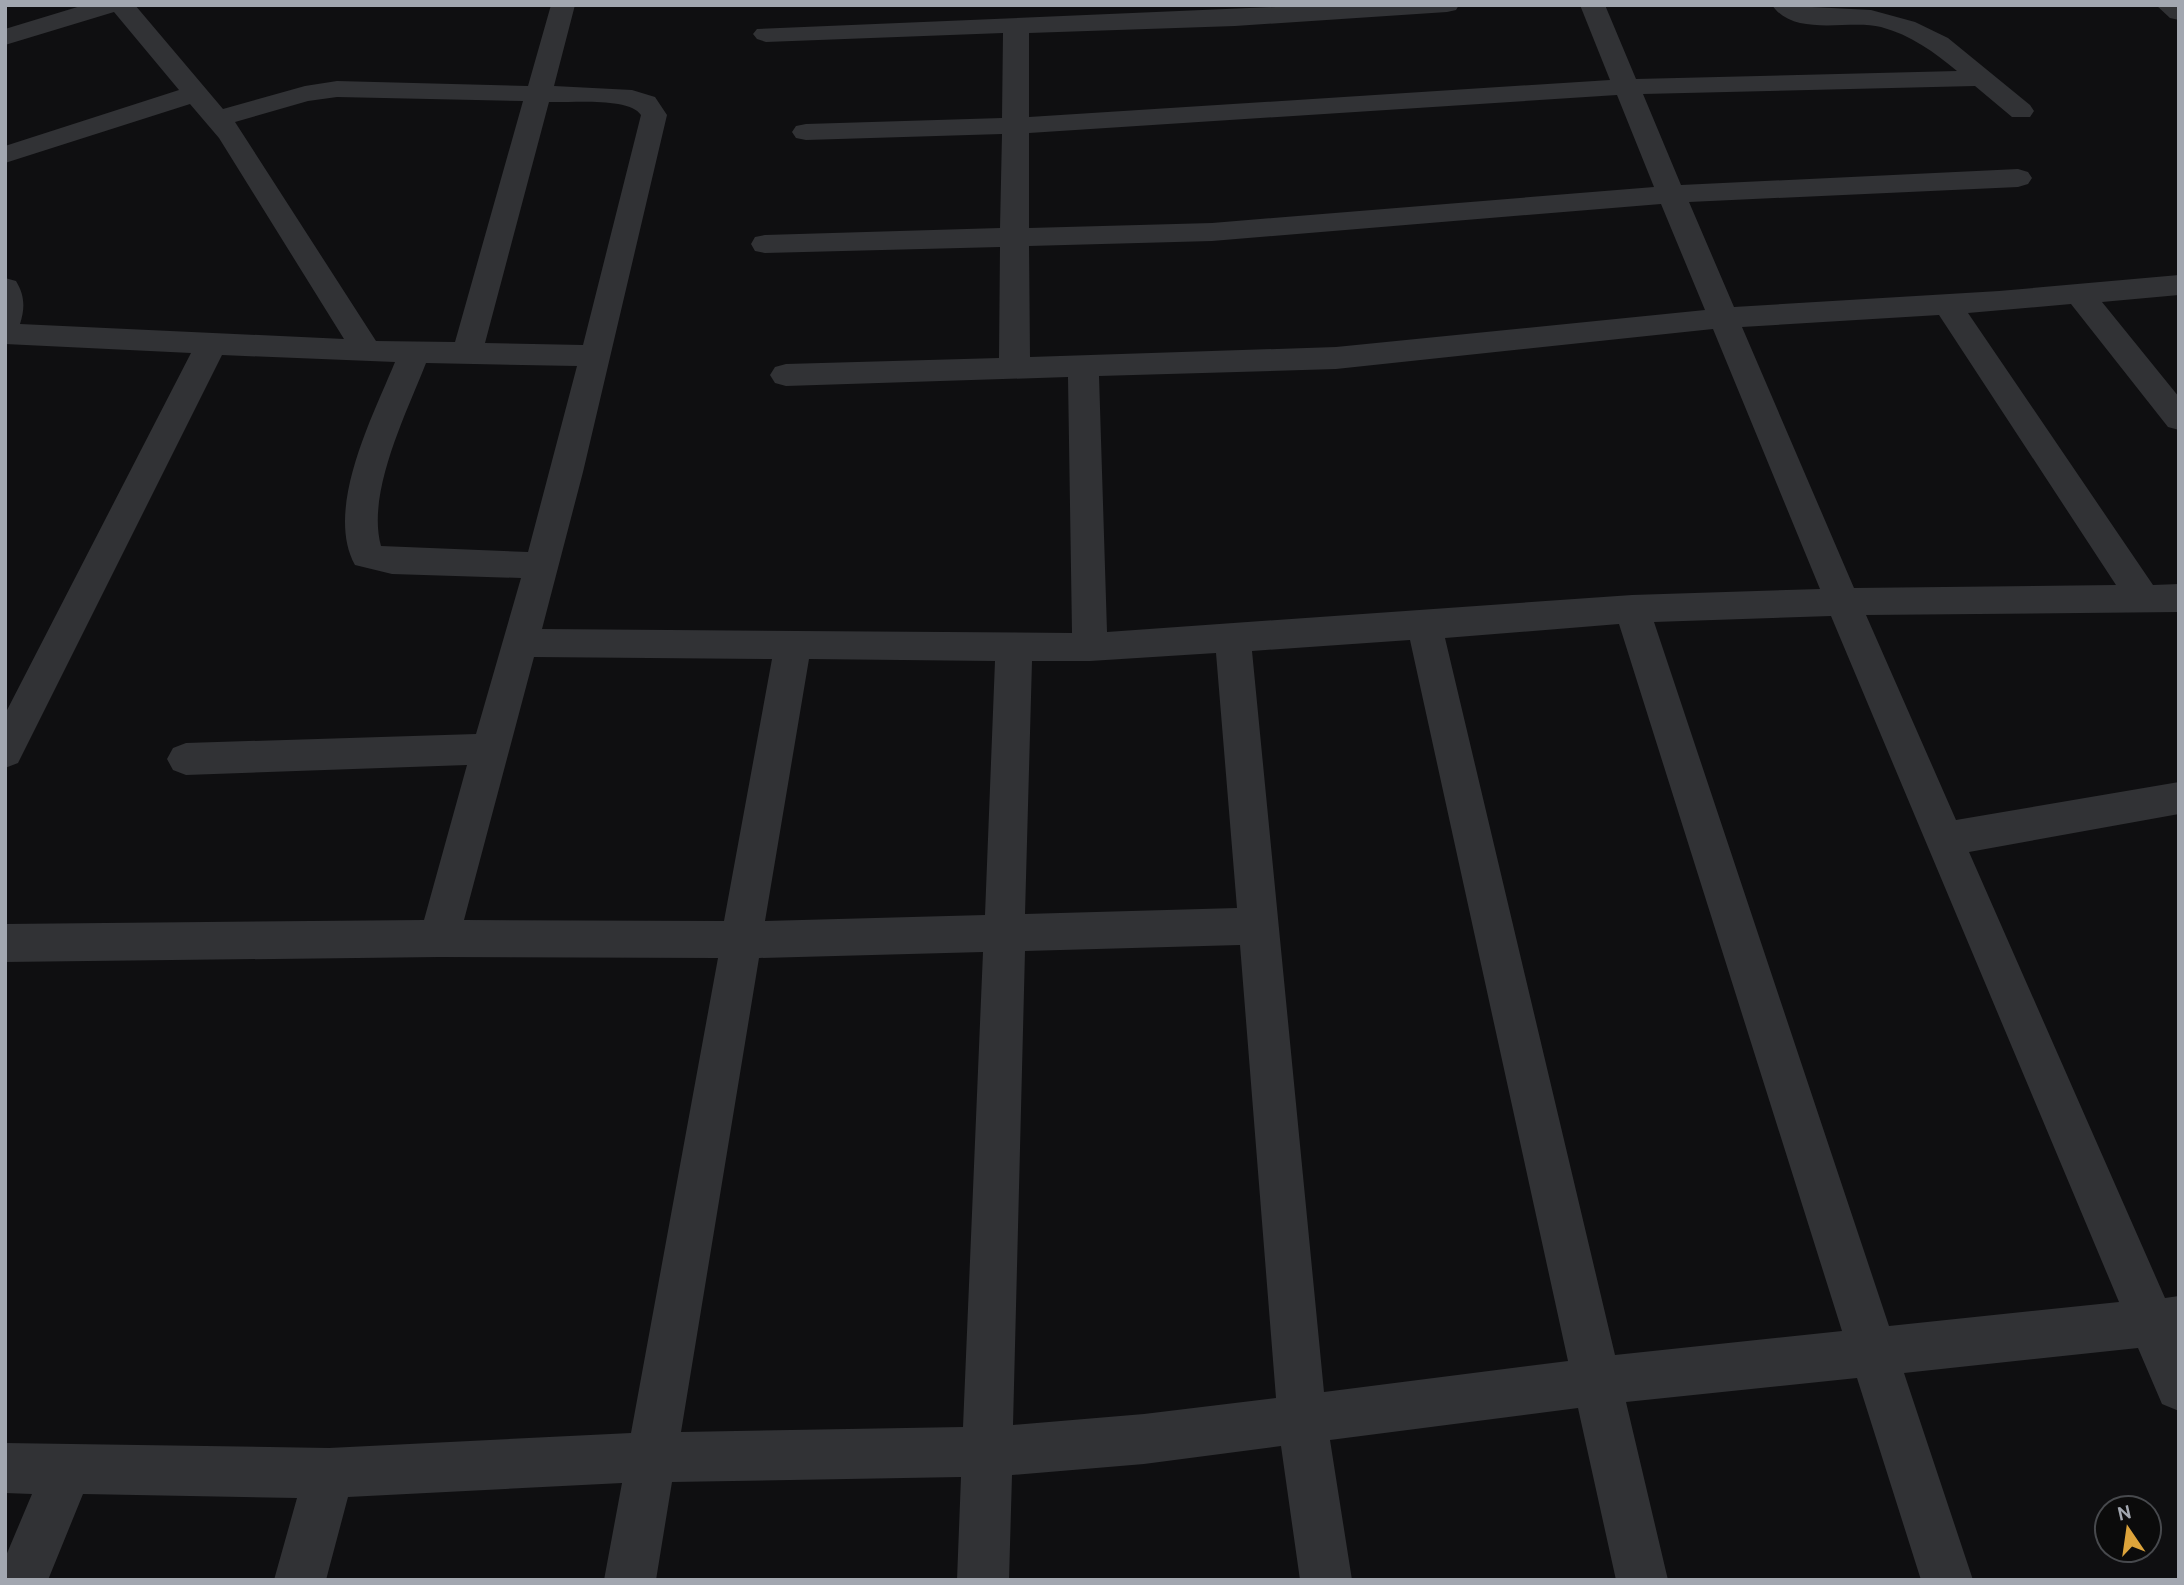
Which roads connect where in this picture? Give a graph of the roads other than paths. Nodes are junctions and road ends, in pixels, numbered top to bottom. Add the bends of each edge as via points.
1 (111, 5) edge
2 (121, 5) edge
3 (563, 5) edge
4 (1447, 5) edge
5 (1592, 5) edge
6 (1784, 5) edge
7 (2168, 5) edge
8 (1914, 9) dead end
9 (2179, 13) edge
10 (1102, 14) edge
11 (1880, 19) junction
12 (1016, 26) junction
13 (766, 34) dead end
14 (5, 37) edge
15 (1979, 78) junction
16 (1626, 87) junction
17 (540, 91) junction
18 (196, 93) junction
19 (2021, 111) dead end
20 (217, 119) junction
21 (1016, 126) junction
22 (806, 132) dead end
23 (5, 155) edge
24 (2018, 178) dead end
25 (1671, 194) junction
26 (1015, 239) junction
27 (765, 244) dead end
28 (2179, 285) edge
29 (5, 288) edge
30 (2080, 295) junction
31 (1947, 304) junction
32 (1723, 318) junction
33 (5, 324) edge
34 (5, 334) edge
35 (212, 343) junction
36 (367, 351) junction
37 (415, 352) junction
38 (467, 353) junction
39 (596, 356) junction
40 (1083, 366) junction
41 (1014, 369) junction
42 (786, 375) dead end
43 (2179, 419) edge
44 (541, 565) junction
45 (2143, 598) junction
46 (2179, 598) edge
47 (1843, 603) junction
48 (1632, 609) junction
49 (1424, 624) junction
50 (1233, 638) junction
51 (519, 643) junction
52 (793, 645) junction
53 (1014, 646) junction
54 (1090, 647) junction
55 (490, 749) junction
56 (5, 752) edge
57 (187, 759) dead end
58 (2179, 798) edge
59 (1944, 839) junction
60 (1258, 926) junction
61 (1005, 933) junction
62 (439, 939) junction
63 (741, 940) junction
64 (5, 943) edge
65 (2165, 1322) edge
66 (1874, 1353) junction
67 (1598, 1381) junction
68 (2179, 1387) edge
69 (1302, 1418) junction
70 (988, 1452) junction
71 (651, 1457) junction
72 (5, 1468) edge
73 (68, 1469) junction
74 (329, 1473) junction
75 (22, 1580) edge
76 (300, 1580) edge
77 (630, 1580) edge
78 (983, 1580) edge
79 (1326, 1580) edge
80 (1642, 1580) edge
81 (1947, 1580) edge

1 - 14 street
2 - 18 street
3 - 17 street
4 - 10 street
5 - 16 street
6 - 11 street via 1822,19
7 - 9 street
8 - 11 street
10 - 12 street
11 - 15 street via 1939,43
12 - 13 street
12 - 21 street
15 - 16 street
15 - 19 street
16 - 21 street
16 - 25 street
17 - 20 street via 337,89
17 - 38 street
17 - 39 street via 622,96 646,103 654,115
18 - 20 street
18 - 23 street
20 - 36 street
21 - 22 street
21 - 26 street
24 - 25 street
25 - 26 street via 1212,232
25 - 32 street
26 - 27 street
26 - 41 street
28 - 30 street
29 - 33 street via 10,308
30 - 31 street
30 - 43 street
31 - 32 street
31 - 45 street
32 - 40 street via 1336,358
32 - 47 street
34 - 35 street
35 - 36 street
35 - 56 street
36 - 37 street
37 - 38 street
37 - 44 street via 367,489 359,534 367,556 392,561
38 - 39 street
39 - 44 street
40 - 41 street
40 - 54 street
41 - 42 street
44 - 51 street
45 - 46 street
45 - 47 street
47 - 48 street
47 - 59 street
48 - 49 street
48 - 66 street
49 - 50 street
49 - 67 street
50 - 54 street
50 - 60 street
51 - 52 street
51 - 55 street
52 - 53 street
52 - 63 street
53 - 54 street
53 - 61 street
55 - 57 street
55 - 62 street
58 - 59 street
59 - 65 street
60 - 61 street
60 - 69 street
61 - 63 street
61 - 70 street
62 - 63 street
62 - 64 street
63 - 71 street
65 - 66 street
65 - 68 street
66 - 67 street
66 - 81 street
67 - 69 street
67 - 80 street
69 - 70 street via 1144,1439
69 - 79 street
70 - 71 street
70 - 78 street
71 - 74 street
71 - 77 street
72 - 73 street
73 - 74 street
73 - 75 street
74 - 76 street

